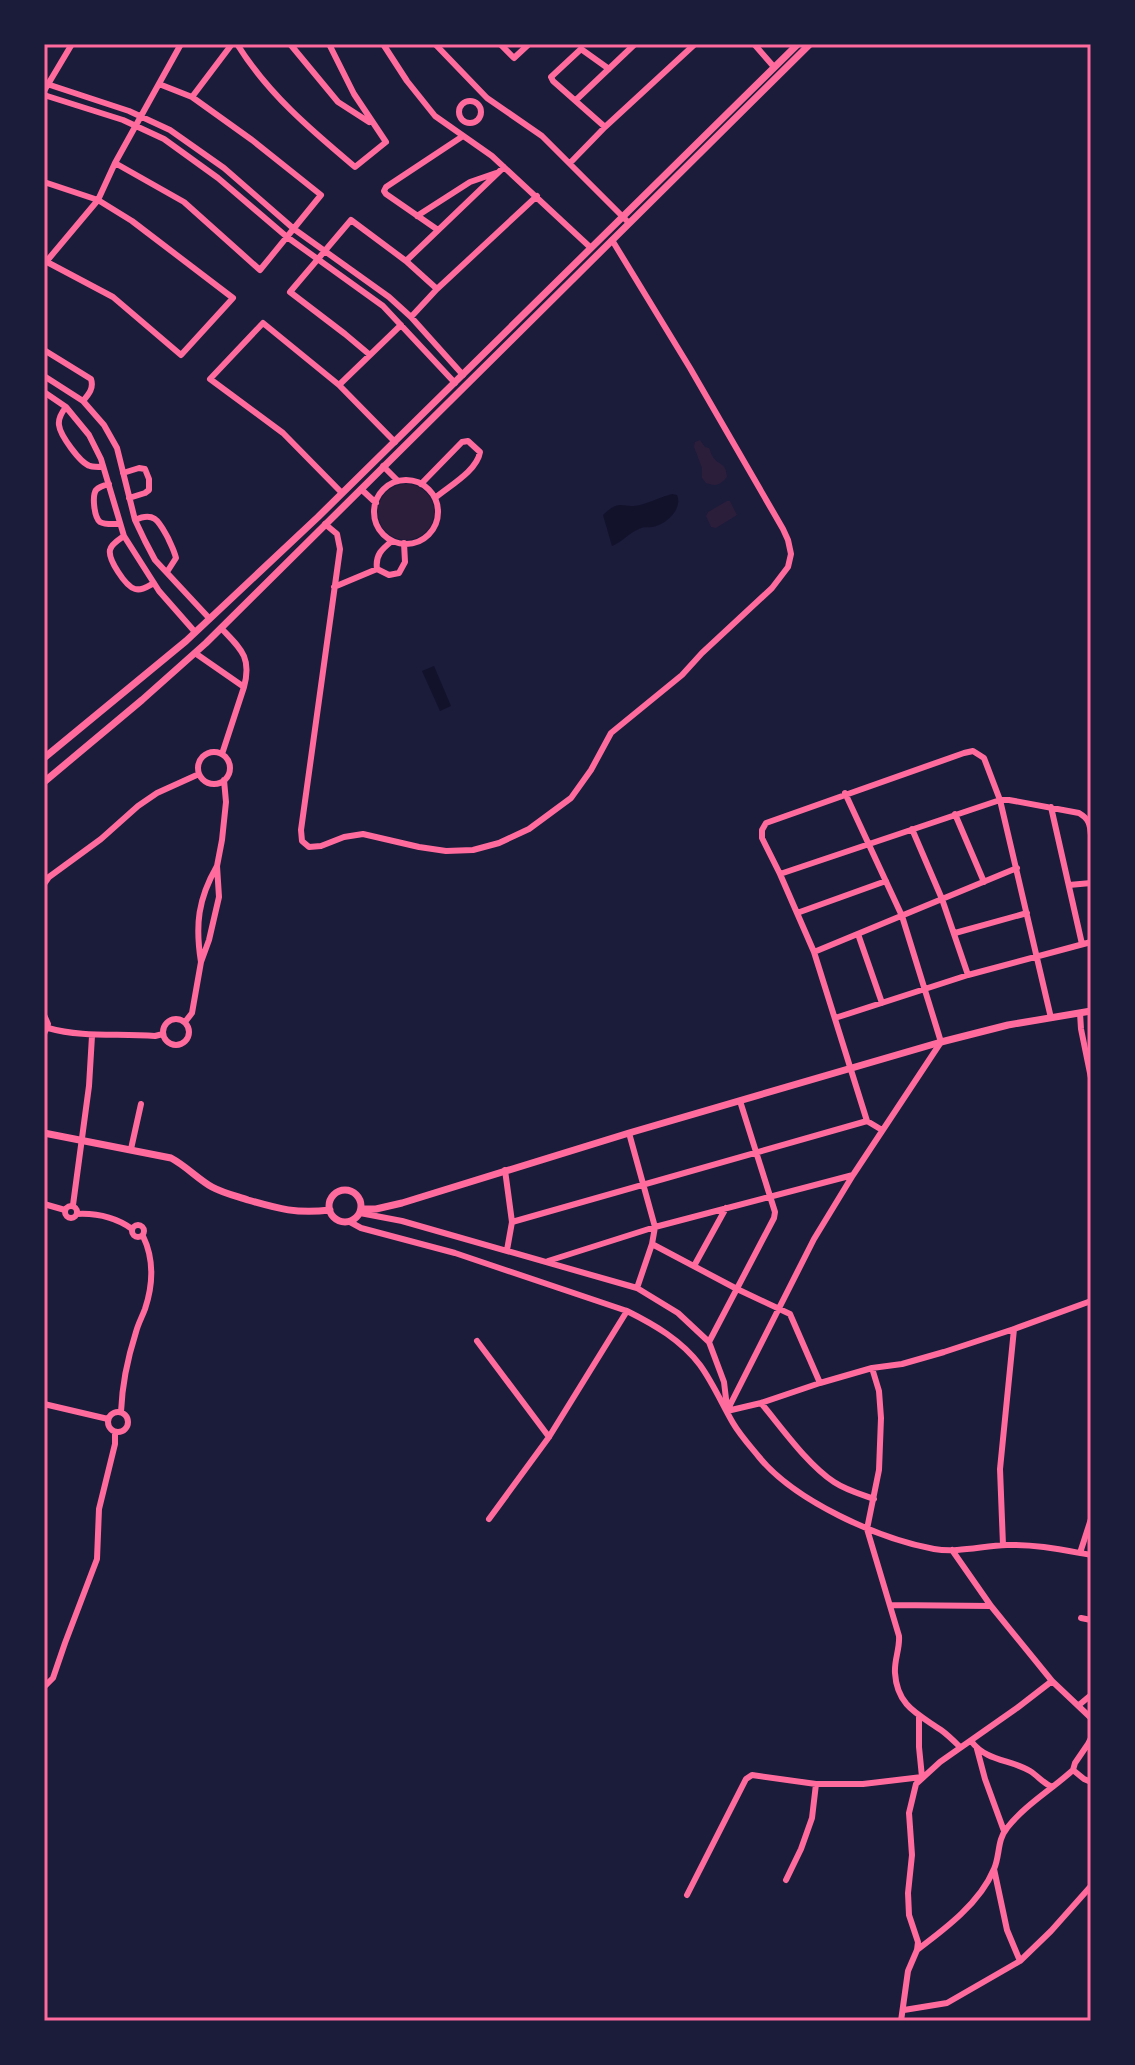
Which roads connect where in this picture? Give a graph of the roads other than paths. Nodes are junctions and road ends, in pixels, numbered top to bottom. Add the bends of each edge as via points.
1 (62, 44) edge
2 (181, 44) edge
3 (234, 44) edge
4 (290, 44) edge
5 (329, 44) edge
6 (383, 44) edge
7 (435, 44) edge
8 (500, 44) edge
9 (529, 44) edge
10 (635, 44) edge
11 (695, 44) edge
12 (754, 44) edge
13 (798, 44) edge
14 (810, 44) edge
15 (71, 46) edge
16 (774, 67) junction
17 (609, 69) junction
18 (159, 84) junction
19 (45, 88) edge
20 (192, 97) junction
21 (487, 98) junction
22 (576, 100) junction
23 (478, 105) junction
24 (141, 117) junction
25 (462, 120) junction
26 (373, 125) junction
27 (135, 126) junction
28 (605, 127) junction
29 (454, 130) junction
30 (463, 136) junction
31 (115, 163) junction
32 (570, 163) junction
33 (502, 170) junction
34 (44, 182) edge
35 (537, 196) junction
36 (98, 200) junction
37 (417, 216) junction
38 (626, 220) junction
39 (294, 229) junction
40 (438, 230) junction
41 (287, 237) junction
42 (612, 240) junction
43 (591, 248) junction
44 (324, 251) junction
45 (317, 260) junction
46 (406, 261) junction
47 (45, 263) edge
48 (437, 289) junction
49 (411, 317) junction
50 (401, 325) junction
51 (44, 350) edge
52 (370, 355) junction
53 (463, 375) junction
54 (44, 376) edge
55 (455, 383) junction
56 (339, 385) junction
57 (44, 392) edge
58 (83, 401) junction
59 (66, 407) junction
60 (104, 425) junction
61 (89, 435) junction
62 (395, 442) junction
63 (383, 466) junction
64 (103, 467) junction
65 (123, 473) junction
66 (398, 481) junction
67 (109, 484) junction
68 (421, 484) junction
69 (361, 489) junction
70 (342, 493) junction
71 (129, 498) junction
72 (435, 498) junction
73 (376, 503) junction
74 (135, 520) junction
75 (120, 524) junction
76 (325, 524) junction
77 (124, 536) junction
78 (392, 541) junction
79 (404, 543) junction
80 (377, 569) junction
81 (167, 572) junction
82 (154, 583) junction
83 (334, 587) junction
84 (192, 599) junction
85 (177, 612) junction
86 (209, 618) junction
87 (221, 628) junction
88 (195, 632) junction
89 (195, 653) junction
90 (244, 687) junction
91 (222, 754) junction
92 (44, 758) edge
93 (199, 774) junction
94 (224, 780) junction
95 (44, 782) edge
96 (845, 793) junction
97 (1000, 800) junction
98 (1051, 807) junction
99 (955, 814) junction
100 (912, 829) junction
101 (1091, 835) edge
102 (869, 843) junction
103 (217, 866) junction
104 (1017, 868) junction
105 (780, 874) junction
106 (886, 881) junction
107 (984, 882) junction
108 (1091, 883) edge
109 (44, 884) edge
110 (1069, 885) junction
111 (942, 899) junction
112 (797, 913) junction
113 (1027, 913) junction
114 (902, 916) junction
115 (955, 933) junction
116 (858, 934) junction
117 (1091, 942) edge
118 (1082, 944) junction
119 (814, 952) junction
120 (1037, 956) junction
121 (201, 962) junction
122 (968, 975) junction
123 (925, 989) junction
124 (882, 1003) junction
125 (1091, 1011) edge
126 (1080, 1013) junction
127 (44, 1015) edge
128 (835, 1018) junction
129 (1051, 1018) junction
130 (185, 1022) junction
131 (46, 1031) edge
132 (163, 1034) junction
133 (92, 1036) junction
134 (941, 1042) junction
135 (851, 1068) junction
136 (1091, 1078) edge
137 (740, 1101) junction
138 (141, 1104) dead end
139 (867, 1121) junction
140 (882, 1130) junction
141 (44, 1133) edge
142 (629, 1133) junction
143 (82, 1139) junction
144 (131, 1149) junction
145 (755, 1153) junction
146 (505, 1170) junction
147 (853, 1175) junction
148 (643, 1184) junction
149 (770, 1195) junction
150 (44, 1204) edge
151 (73, 1205) junction
152 (726, 1208) junction
153 (65, 1210) junction
154 (330, 1210) junction
155 (360, 1211) junction
156 (77, 1214) junction
157 (350, 1222) junction
158 (512, 1222) junction
159 (655, 1227) junction
160 (652, 1244) junction
161 (507, 1250) junction
162 (546, 1262) junction
163 (694, 1266) junction
164 (637, 1288) junction
165 (737, 1289) junction
166 (1091, 1301) edge
167 (779, 1308) junction
168 (627, 1311) junction
169 (1014, 1329) junction
170 (477, 1341) dead end
171 (709, 1342) junction
172 (872, 1368) junction
173 (820, 1383) junction
174 (761, 1403) junction
175 (44, 1404) edge
176 (727, 1411) junction
177 (121, 1412) junction
178 (108, 1419) junction
179 (115, 1432) junction
180 (549, 1437) junction
181 (874, 1499) junction
182 (489, 1519) dead end
183 (1091, 1519) edge
184 (867, 1529) junction
185 (1003, 1545) junction
186 (952, 1550) junction
187 (1080, 1553) junction
188 (1091, 1555) edge
189 (890, 1605) junction
190 (991, 1606) junction
191 (1081, 1618) dead end
192 (1091, 1620) edge
193 (1052, 1681) junction
194 (44, 1687) edge
195 (1091, 1695) edge
196 (1079, 1705) junction
197 (919, 1716) junction
198 (1091, 1718) edge
199 (971, 1741) junction
200 (1090, 1743) edge
201 (960, 1747) junction
202 (977, 1749) junction
203 (1073, 1770) junction
204 (922, 1777) junction
205 (1091, 1782) edge
206 (816, 1784) junction
207 (1052, 1787) junction
208 (1004, 1831) junction
209 (994, 1869) junction
210 (786, 1880) dead end
211 (1091, 1886) edge
212 (687, 1895) dead end
213 (917, 1950) junction
214 (1020, 1961) junction
215 (904, 2010) junction
216 (901, 2021) edge

1 - 15 street
2 - 18 street
3 - 20 street
3 - 26 street via 307,127 355,167 386,142
4 - 26 street via 338,102
5 - 26 street
6 - 29 street via 435,116
7 - 21 street
8 - 9 street via 514,58
10 - 17 street
11 - 28 street
12 - 16 street
13 - 16 street
14 - 38 street
15 - 19 street
16 - 38 street
17 - 22 street
17 - 22 street via 581,49 552,75
18 - 20 street
18 - 24 street
19 - 24 street
19 - 27 street
20 - 39 street via 321,195
21 - 23 street
21 - 32 street
22 - 28 street
23 - 25 street via 479,119
23 - 25 street via 461,104
24 - 27 street
24 - 39 street via 170,130 224,168
25 - 29 street
27 - 31 street
27 - 41 street via 164,139 218,178
28 - 32 street
29 - 30 street
30 - 33 street
30 - 37 street via 386,187 386,194
31 - 36 street
31 - 41 street via 184,202 260,270
32 - 38 street
33 - 35 street
33 - 37 street via 470,182
33 - 40 street
34 - 36 street
35 - 43 street
35 - 48 street
36 - 47 street
36 - 47 street via 233,298 181,355 113,297
37 - 40 street
38 - 42 street
38 - 43 street
39 - 41 street
39 - 44 street
40 - 46 street
41 - 45 street
42 - 63 street
42 - 83 street via 783,529 791,554 782,576 682,675 611,733 571,798 529,829 499,843 446,851 363,834 321,846 309,847 302,841
43 - 53 street
44 - 45 street
44 - 46 street via 351,220
44 - 49 street
45 - 50 street via 383,306
45 - 52 street via 290,292
46 - 48 street
48 - 49 street
49 - 53 street
50 - 52 street
50 - 55 street
51 - 58 street via 91,379
52 - 56 street
53 - 55 street
54 - 58 street
55 - 62 street
56 - 62 street
56 - 70 street via 263,323 210,379 283,433
57 - 59 street
58 - 60 street
59 - 61 street
59 - 64 street via 60,419 62,435 85,464
60 - 61 street
60 - 65 street
61 - 64 street
62 - 70 street
63 - 66 street
63 - 69 street
64 - 67 street
65 - 71 street
65 - 71 street via 145,469 149,479 145,493
66 - 68 street
66 - 73 street via 383,490
67 - 75 street
67 - 75 street via 95,493 96,517 103,524
68 - 72 street
68 - 72 street via 462,442 480,452 468,471
69 - 73 street
69 - 76 street
70 - 86 street
71 - 74 street
72 - 79 street via 433,528 427,536
73 - 78 street via 375,520
74 - 81 street
74 - 81 street via 158,520 176,558
75 - 77 street
76 - 83 street via 337,534 340,549
76 - 87 street
77 - 82 street
77 - 82 street via 109,552 118,570 135,589
78 - 79 street
78 - 80 street via 376,558
79 - 80 street via 401,571 389,575
80 - 83 street
81 - 84 street
82 - 85 street
84 - 85 street
84 - 86 street
85 - 88 street
86 - 88 street
87 - 89 street
87 - 90 street via 245,655
88 - 92 street
89 - 90 street
89 - 95 street
90 - 91 street
91 - 93 street via 204,756
91 - 94 street via 230,767
93 - 94 street via 210,783
93 - 109 street via 138,806
94 - 103 street
96 - 97 street via 973,751 986,761
96 - 102 street
96 - 105 street via 764,826 762,838
97 - 98 street
97 - 99 street
97 - 104 street
98 - 101 street via 1086,817
98 - 110 street
99 - 100 street
99 - 107 street
100 - 102 street
100 - 111 street
102 - 105 street
102 - 106 street
103 - 121 street via 219,897
103 - 121 street via 198,921
104 - 107 street
104 - 113 street
105 - 112 street
106 - 112 street
106 - 114 street
107 - 111 street
108 - 110 street
110 - 118 street
111 - 114 street
111 - 115 street
112 - 119 street
113 - 115 street
113 - 120 street
114 - 116 street
114 - 123 street
115 - 122 street
116 - 119 street
116 - 124 street
117 - 118 street
118 - 120 street
119 - 128 street
120 - 122 street
120 - 129 street
121 - 130 street via 192,1013
122 - 123 street
123 - 124 street
123 - 134 street
124 - 128 street
125 - 126 street
126 - 129 street
126 - 136 street
127 - 131 street
128 - 135 street
129 - 134 street
130 - 132 street via 172,1019
130 - 132 street via 185,1042 171,1045
131 - 133 street
132 - 133 street
133 - 143 street
134 - 135 street
134 - 140 street
135 - 137 street
135 - 139 street
137 - 142 street
137 - 145 street
138 - 144 street
139 - 140 street
139 - 145 street
140 - 147 street
141 - 143 street
142 - 146 street
142 - 148 street
143 - 144 street
143 - 151 street
144 - 154 street via 171,1158 230,1195 285,1211
145 - 148 street
145 - 149 street
146 - 155 street
146 - 158 street
147 - 149 street
147 - 167 street
148 - 158 street
148 - 159 street
149 - 152 street
149 - 165 street via 774,1218
150 - 153 street
151 - 153 street
151 - 156 street
152 - 159 street
152 - 163 street
153 - 156 street via 69,1218
154 - 155 street via 333,1196 346,1190 358,1196
154 - 157 street via 336,1220
155 - 157 street
155 - 161 street
156 - 177 street via 111,1218 132,1229 136,1237 143,1236 150,1257 149,1287
157 - 168 street
158 - 161 street
159 - 160 street
159 - 162 street
160 - 163 street
160 - 164 street
161 - 162 street
162 - 164 street
163 - 165 street
164 - 171 street via 678,1313
165 - 167 street
165 - 171 street
166 - 169 street
167 - 173 street via 793,1317
167 - 176 street
168 - 176 street via 677,1341 699,1364
168 - 180 street
169 - 172 street via 902,1364
169 - 185 street via 1000,1469
170 - 180 street
171 - 176 street via 724,1382
172 - 173 street
172 - 181 street via 881,1418
173 - 174 street
174 - 176 street
174 - 181 street via 833,1481
175 - 178 street
176 - 184 street via 782,1480
177 - 178 street
177 - 179 street via 128,1425
178 - 179 street
179 - 194 street via 99,1509 97,1559 53,1678
180 - 182 street
181 - 184 street
183 - 187 street
184 - 186 street
184 - 189 street
185 - 186 street
185 - 187 street
186 - 190 street
187 - 188 street
189 - 190 street
189 - 197 street via 900,1646 895,1676 901,1697
190 - 193 street
191 - 192 street
193 - 196 street
193 - 199 street
195 - 196 street
196 - 198 street
197 - 201 street
197 - 204 street
199 - 201 street
199 - 202 street
200 - 203 street
201 - 204 street
202 - 207 street via 1030,1771
202 - 208 street
203 - 205 street
203 - 207 street
204 - 206 street
204 - 213 street via 909,1813 909,1915
206 - 210 street via 812,1818
206 - 212 street via 752,1775 746,1779
207 - 208 street
208 - 209 street
209 - 213 street via 961,1912
209 - 214 street via 1007,1930
211 - 214 street
213 - 215 street via 908,1971
214 - 215 street via 947,2003
215 - 216 street

